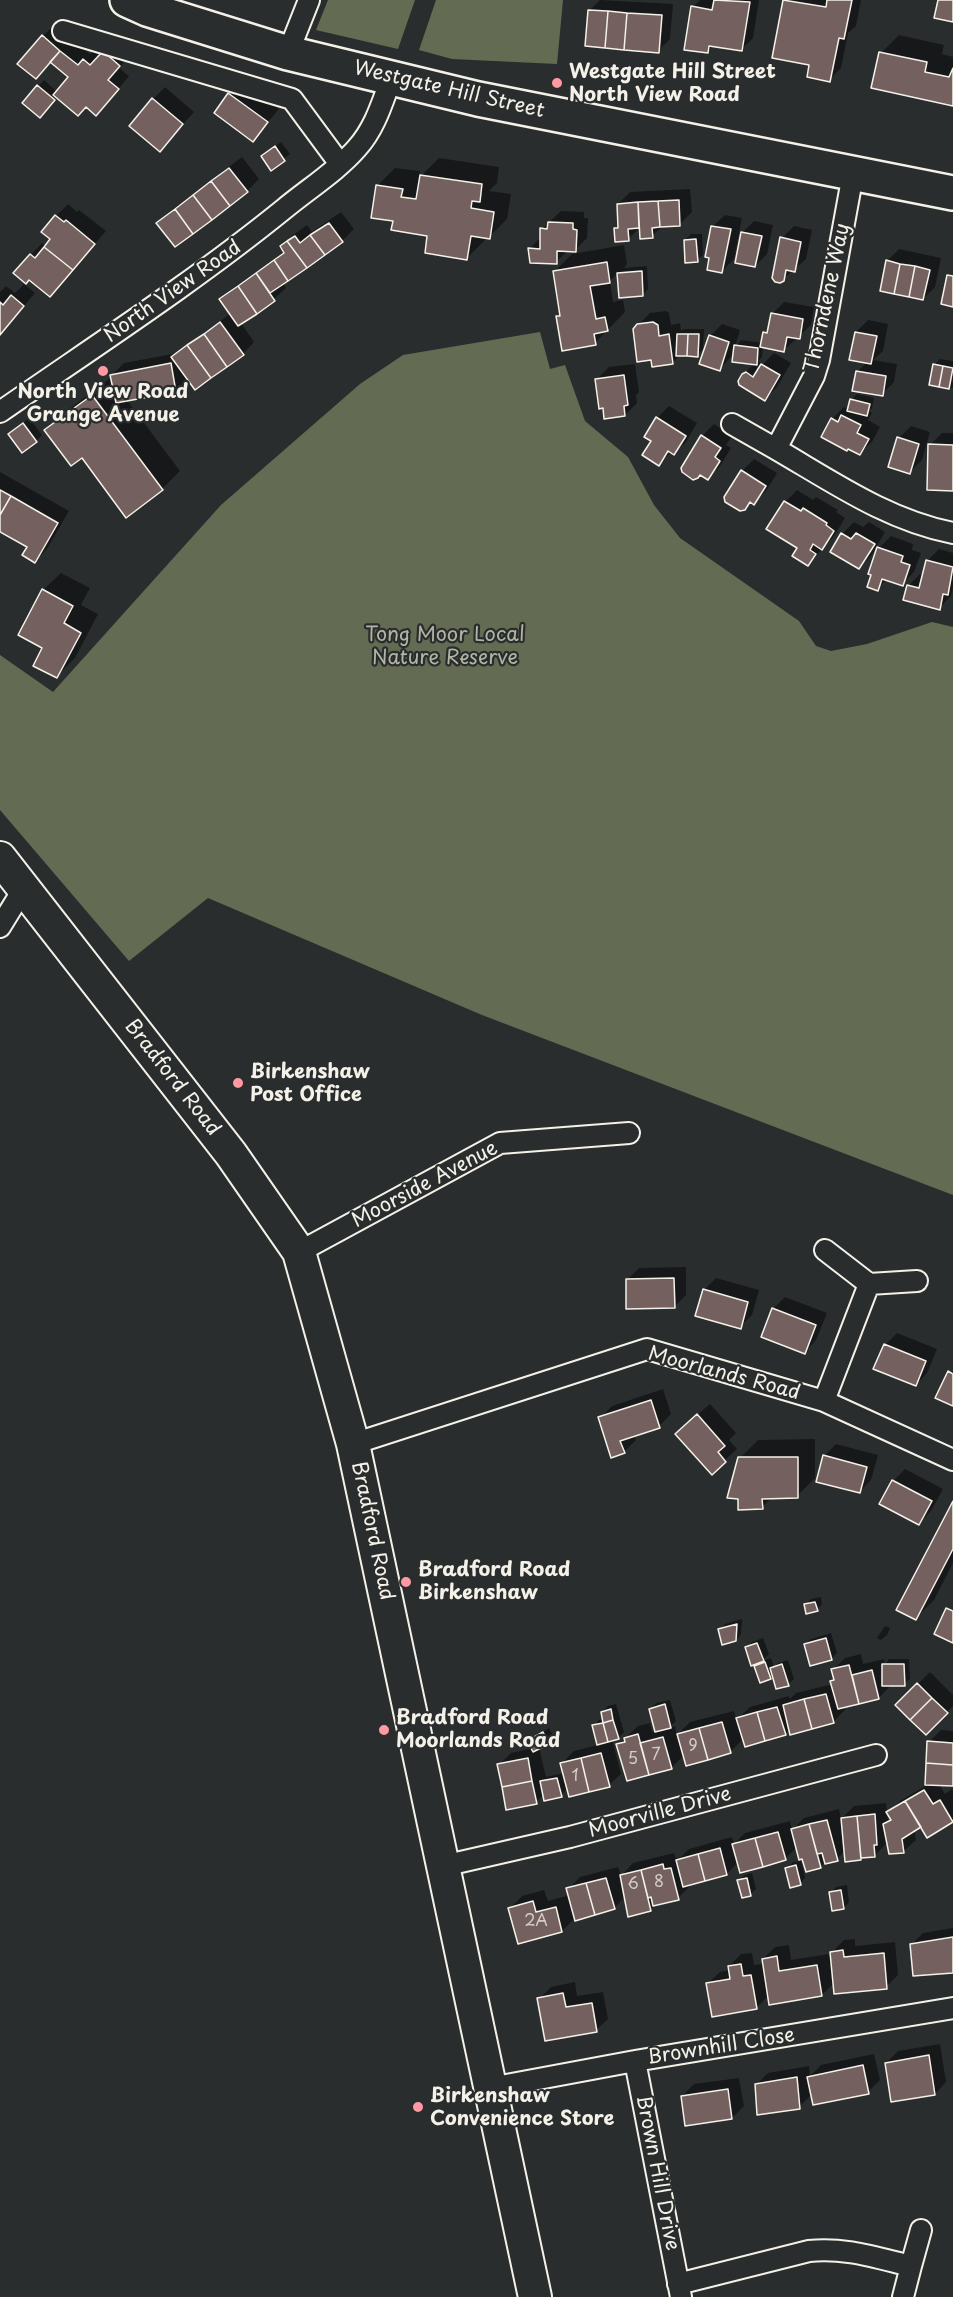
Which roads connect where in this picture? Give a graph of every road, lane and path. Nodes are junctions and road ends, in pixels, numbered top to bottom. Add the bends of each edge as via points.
1 (127, 0) edge
2 (309, 0) edge
3 (63, 31) dead end
4 (288, 54) junction
5 (391, 79) junction
6 (340, 164) junction
7 (853, 174) junction
8 (953, 193) edge
9 (0, 412) edge
10 (732, 424) dead end
11 (776, 449) junction
12 (953, 532) edge
13 (0, 858) edge
14 (24, 888) junction
15 (0, 927) edge
16 (629, 1133) dead end
17 (825, 1250) dead end
18 (299, 1252) junction
19 (917, 1281) dead end
20 (869, 1284) junction
21 (824, 1401) junction
22 (353, 1444) junction
23 (953, 1460) edge
24 (876, 1755) dead end
25 (443, 1866) junction
26 (953, 2008) edge
27 (635, 2061) junction
28 (490, 2088) junction
29 (921, 2230) dead end
30 (911, 2266) junction
31 (680, 2290) edge
32 (535, 2297) edge
33 (903, 2297) edge

1 - 4 highway, Westgate Hill Street
2 - 4 street
3 - 6 street via 292,99
4 - 5 highway, Westgate Hill Street
5 - 6 street, North View Road via 368,132 358,148
5 - 7 highway, Westgate Hill Street
6 - 9 street, North View Road via 237,247
7 - 8 highway, Westgate Hill Street
7 - 11 street, Thorndene Way via 819,360
10 - 11 street
11 - 12 street via 888,513
13 - 14 main road, Bradford Road
14 - 15 street
14 - 18 main road, Bradford Road via 231,1154
16 - 18 street, Moorside Avenue via 500,1143
17 - 20 street
18 - 22 main road, Bradford Road
19 - 20 street
20 - 21 street
21 - 22 street, Moorlands Road via 647,1349
21 - 23 street, Moorlands Road
22 - 25 main road, Bradford Road
24 - 25 street, Moorville Drive via 570,1837
25 - 28 main road, Bradford Road
26 - 27 street, Brownhill Close
27 - 28 street, Brownhill Close
27 - 31 street, Brown Hill Drive
28 - 32 main road, Bradford Road
29 - 30 street
30 - 31 street, Brown Hill Drive via 826,2249
30 - 33 street

